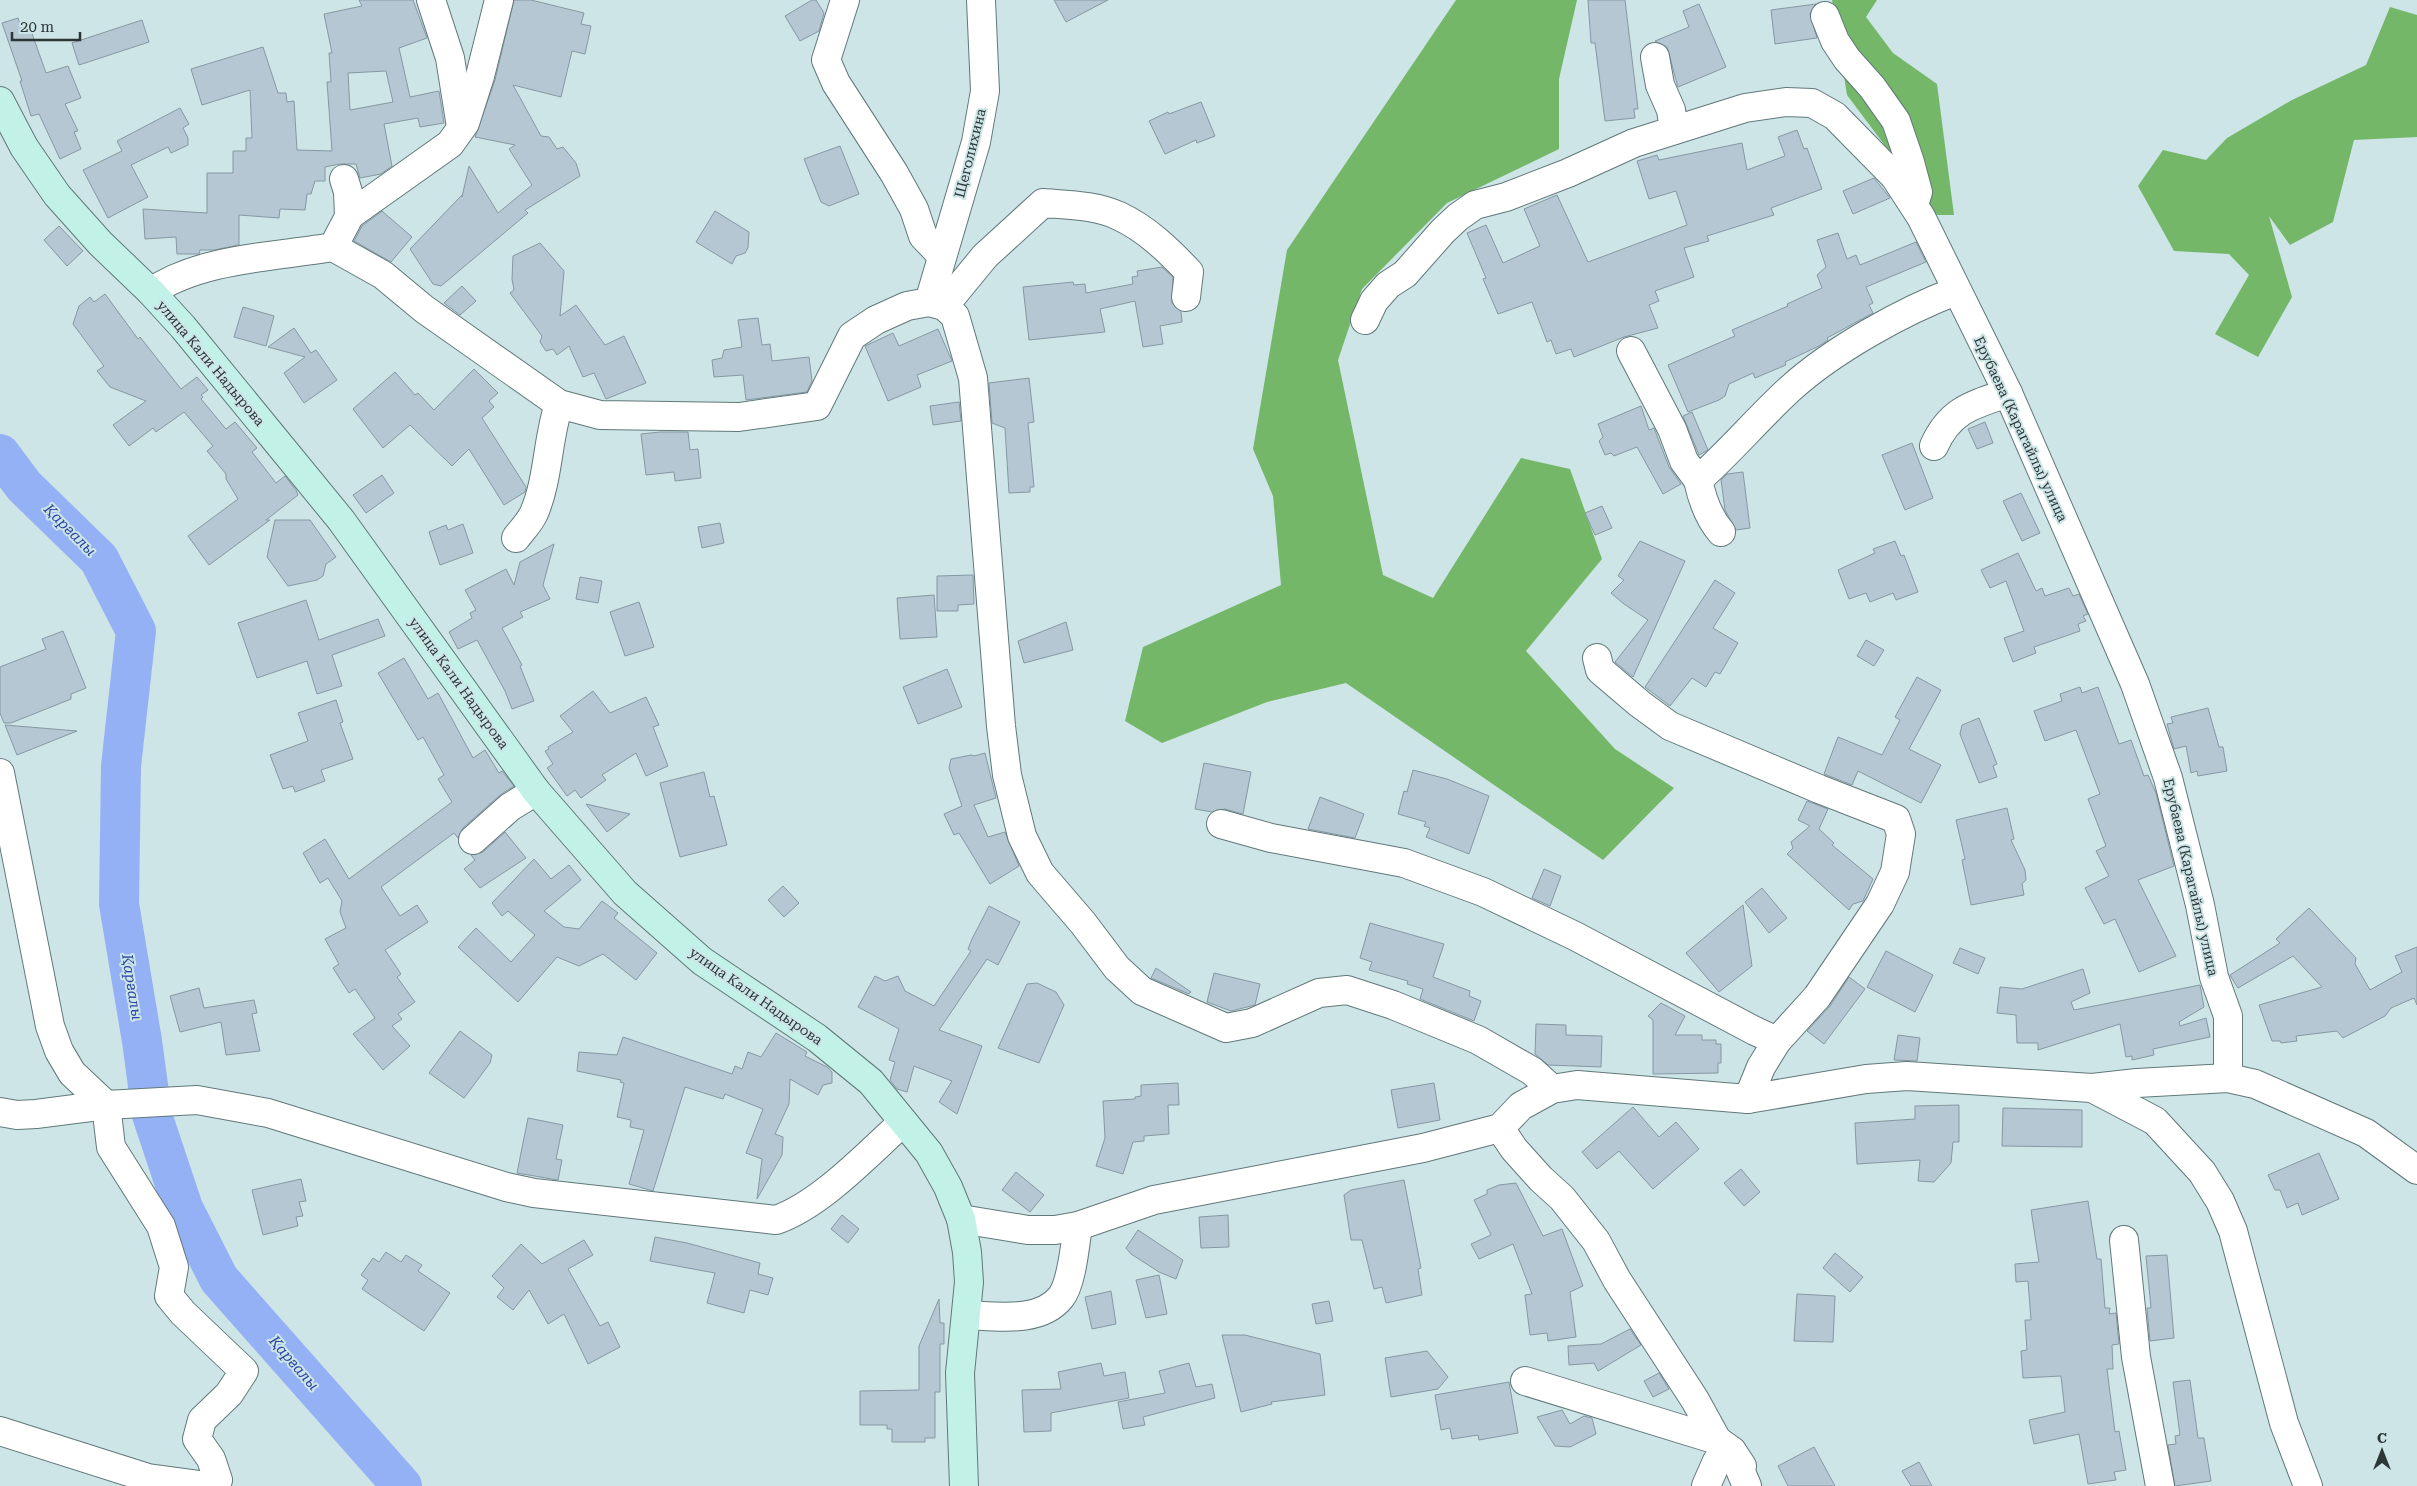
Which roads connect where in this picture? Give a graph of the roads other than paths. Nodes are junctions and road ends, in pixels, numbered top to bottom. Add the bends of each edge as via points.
1 (431, 0) edge
2 (499, 0) edge
3 (845, 0) edge
4 (981, 0) edge
5 (1825, 16) dead end
6 (1656, 57) dead end
7 (0, 101) edge
8 (461, 129) junction
9 (1674, 130) junction
10 (344, 179) dead end
11 (1914, 206) junction
12 (349, 216) junction
13 (332, 247) junction
14 (942, 256) junction
15 (1956, 291) junction
16 (151, 292) junction
17 (1186, 296) dead end
18 (936, 304) junction
19 (1365, 320) dead end
20 (1631, 351) dead end
21 (2008, 393) junction
22 (559, 404) junction
23 (1934, 446) dead end
24 (1698, 480) junction
25 (1721, 532) dead end
26 (516, 538) dead end
27 (1597, 658) dead end
28 (0, 773) edge
29 (536, 791) junction
30 (1221, 824) dead end
31 (473, 840) dead end
32 (1777, 1041) junction
33 (2228, 1078) junction
34 (2092, 1088) junction
35 (1552, 1089) junction
36 (1748, 1099) junction
37 (106, 1105) junction
38 (0, 1112) edge
39 (903, 1122) junction
40 (1500, 1128) junction
41 (2417, 1170) edge
42 (961, 1218) junction
43 (1078, 1226) junction
44 (2124, 1240) dead end
45 (966, 1315) junction
46 (1524, 1381) dead end
47 (0, 1431) edge
48 (1725, 1445) junction
49 (207, 1486) edge
50 (214, 1486) edge
51 (964, 1486) edge
52 (1706, 1486) edge
53 (1747, 1486) edge
54 (1756, 1486) edge
55 (2160, 1486) edge
56 (2308, 1486) edge

1 - 8 street via 450,58
2 - 8 street via 480,76
3 - 14 street via 826,60 836,83 914,209 923,236
4 - 14 street, Щеголихина via 985,91 976,142
5 - 11 street via 1835,41 1896,122 1918,192
6 - 9 street via 1660,85 1671,110
7 - 16 street, улица Кали Надырова via 24,147 57,195 100,243
8 - 12 street via 450,144
9 - 11 street, Ерубаева (Карагайлы) улица via 1745,108 1786,102 1812,103 1834,116 1863,145 1895,178
9 - 19 street, Ерубаева (Карагайлы) улица via 1634,143 1506,197 1475,205 1458,216 1405,274 1388,284 1374,301
10 - 12 street
11 - 15 street, Ерубаева (Карагайлы) улица
12 - 13 street
13 - 16 street via 198,269
13 - 22 street via 383,275 424,309
14 - 18 street, Щеголихина
15 - 21 street, Ерубаева (Карагайлы) улица
15 - 24 street via 1881,327 1834,357 1792,388
16 - 29 street, улица Кали Надырова via 341,520
17 - 18 street via 1189,272 1163,245 1119,216 1084,206 1043,203
18 - 22 street via 907,306 852,336 817,406 739,417 600,414
18 - 35 street via 955,316 973,378 1007,775 1022,836 1040,873 1117,968 1142,991 1200,1018 1226,1028 1252,1023 1319,993 1347,990 1478,1040 1532,1071
20 - 24 street via 1672,429 1684,461
21 - 23 street via 1957,413 1942,430
21 - 33 street, Ерубаева (Карагайлы) улица via 2135,684 2168,778 2200,905 2214,977 2228,1016
22 - 26 street via 552,427 545,483 534,515
24 - 25 street via 1713,524
27 - 32 street via 1600,670 1670,726 1896,819 1901,834 1895,872 1880,904 1817,997
28 - 37 street via 50,1026 72,1073
29 - 31 street via 510,807
29 - 39 street, улица Кали Надырова via 626,893 663,928 702,961 817,1038 871,1082
30 - 32 street via 1271,838 1404,863 1483,892
32 - 36 street via 1761,1067
33 - 34 street
33 - 41 street via 2255,1084 2366,1133
34 - 36 street via 1907,1076
34 - 56 street via 2155,1121 2202,1172 2220,1201 2233,1230 2284,1422
35 - 36 street via 1576,1085 1601,1086
35 - 40 street via 1521,1106
37 - 38 street via 36,1114
37 - 39 street via 197,1100 268,1113 534,1193 776,1220 789,1216 844,1175
37 - 50 street via 111,1147 161,1226 174,1267 170,1296 244,1371 229,1394 202,1420 197,1439 211,1459 218,1480
39 - 42 street, улица Кали Надырова via 928,1153
40 - 43 street via 1423,1148 1154,1200
40 - 48 street via 1514,1149 1562,1198 1596,1241
42 - 43 street via 1028,1230
42 - 45 street, улица Кали Надырова via 969,1282
43 - 45 street via 1062,1297 1032,1314
44 - 55 street via 2136,1357
45 - 51 street, улица Кали Надырова via 960,1373
46 - 48 street
47 - 49 street via 148,1478
48 - 52 street
48 - 53 street
48 - 54 street

